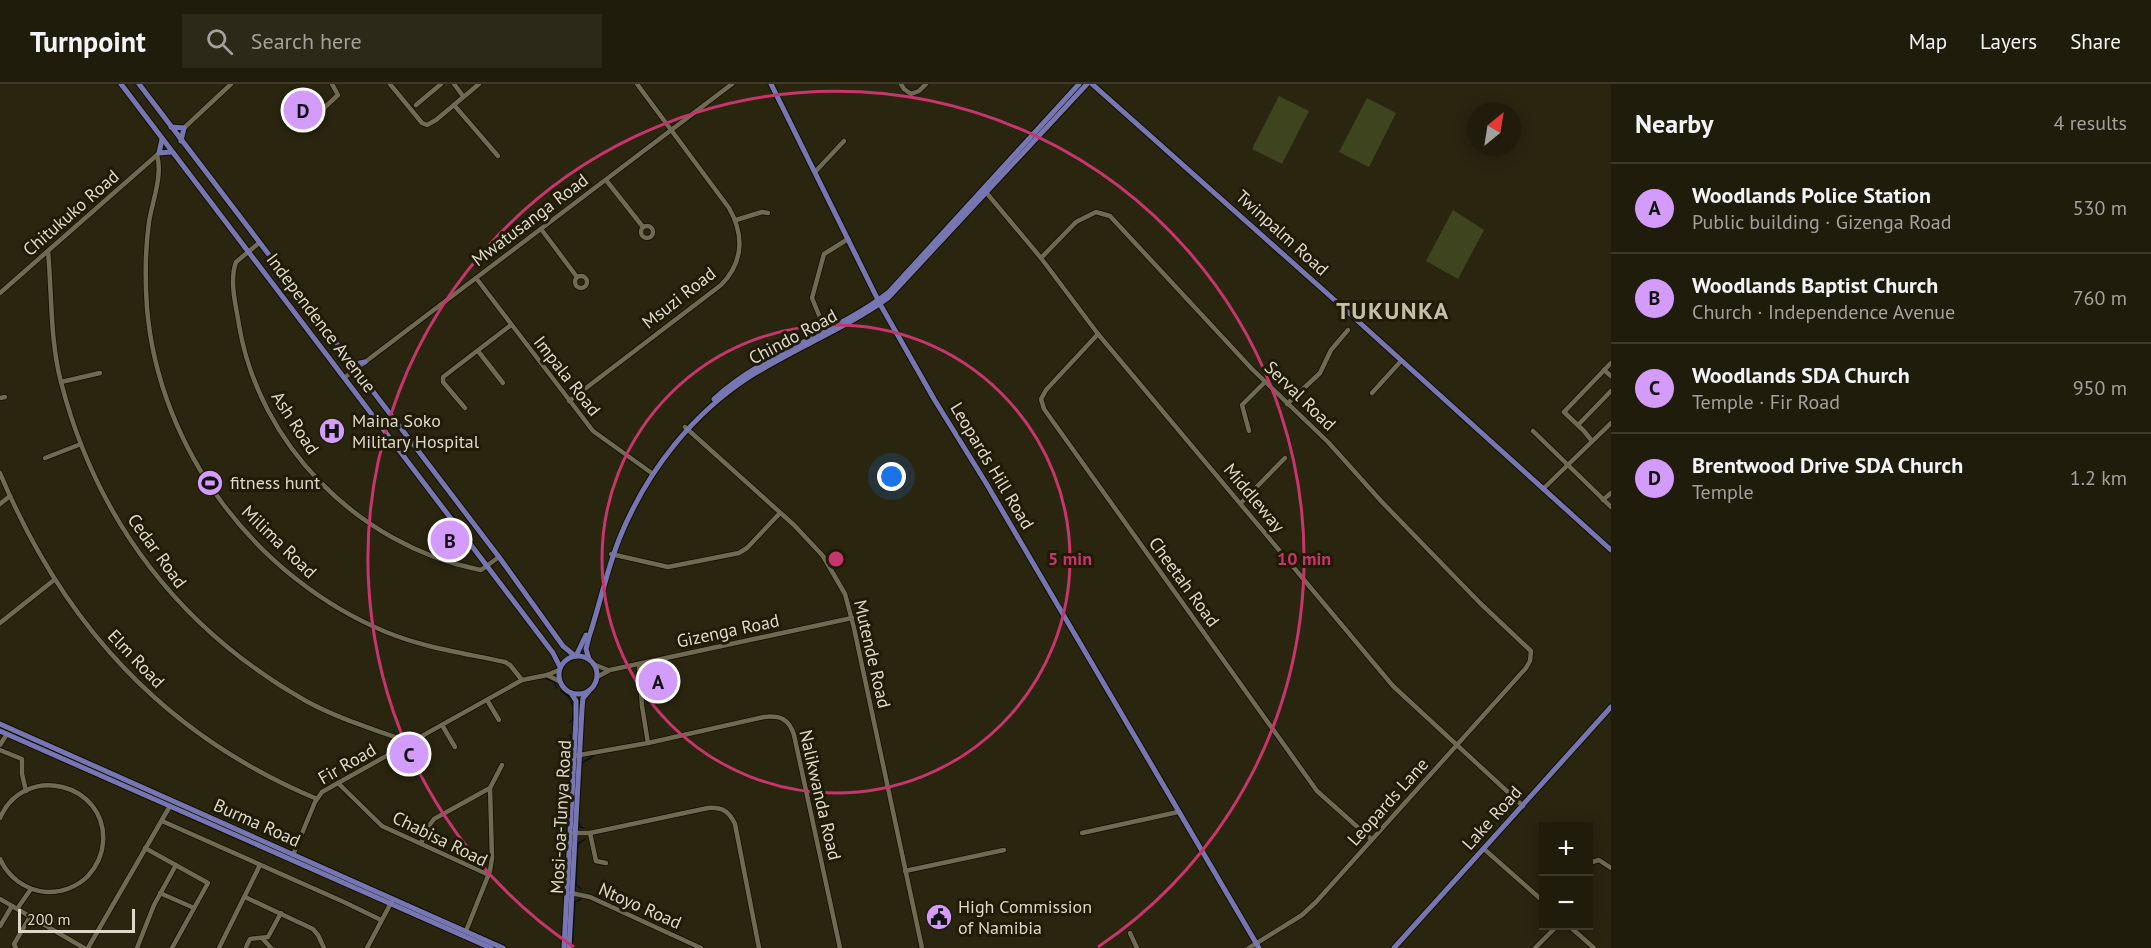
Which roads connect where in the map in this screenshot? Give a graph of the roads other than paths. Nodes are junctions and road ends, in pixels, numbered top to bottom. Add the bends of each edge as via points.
1 (121, 84) edge
2 (139, 84) edge
3 (231, 84) edge
4 (332, 84) edge
5 (390, 84) edge
6 (441, 84) edge
7 (454, 84) edge
8 (479, 84) edge
9 (637, 84) edge
10 (732, 84) edge
11 (771, 84) edge
12 (901, 84) edge
13 (926, 84) edge
14 (1079, 84) edge
15 (1087, 84) edge
16 (1092, 84) edge
17 (143, 90) junction
18 (147, 96) junction
19 (463, 96) junction
20 (133, 101) junction
21 (416, 105) dead end
22 (454, 105) junction
23 (324, 108) dead end
24 (171, 127) junction
25 (184, 128) junction
26 (672, 130) junction
27 (162, 138) junction
28 (181, 141) junction
29 (844, 141) dead end
30 (173, 153) junction
31 (158, 154) junction
32 (498, 156) dead end
33 (815, 172) junction
34 (606, 180) junction
35 (985, 191) junction
36 (768, 213) dead end
37 (736, 220) junction
38 (643, 227) dead end
39 (541, 229) junction
40 (848, 239) junction
41 (259, 243) junction
42 (48, 252) junction
43 (248, 252) junction
44 (1041, 258) junction
45 (577, 277) dead end
46 (476, 278) junction
47 (873, 289) junction
48 (0, 293) edge
49 (889, 295) junction
50 (879, 302) junction
51 (869, 309) junction
52 (886, 315) junction
53 (511, 325) junction
54 (1348, 330) dead end
55 (826, 333) junction
56 (1098, 334) junction
57 (478, 351) junction
58 (349, 361) junction
59 (1401, 361) junction
60 (365, 362) junction
61 (1611, 363) edge
62 (355, 369) junction
63 (1604, 370) junction
64 (100, 373) dead end
65 (1611, 376) edge
66 (344, 378) junction
67 (61, 382) junction
68 (1265, 382) junction
69 (503, 383) dead end
70 (1611, 391) edge
71 (1372, 393) dead end
72 (569, 401) junction
73 (1287, 404) junction
74 (465, 408) dead end
75 (1611, 423) edge
76 (1578, 425) junction
77 (686, 428) junction
78 (1249, 431) dead end
79 (1533, 431) dead end
80 (1592, 441) junction
81 (81, 444) junction
82 (45, 458) dead end
83 (1285, 458) dead end
84 (1568, 465) junction
85 (0, 473) edge
86 (652, 473) junction
87 (1544, 489) junction
88 (1611, 493) edge
89 (10, 496) junction
90 (1604, 500) junction
91 (1240, 503) junction
92 (0, 504) edge
93 (1611, 507) edge
94 (780, 513) junction
95 (1611, 550) edge
96 (612, 554) junction
97 (498, 557) junction
98 (487, 565) junction
99 (476, 569) junction
100 (498, 579) junction
101 (54, 580) junction
102 (852, 618) junction
103 (0, 623) edge
104 (576, 656) junction
105 (1532, 657) joint
106 (591, 662) junction
107 (639, 664) junction
108 (559, 669) junction
109 (610, 670) junction
110 (547, 675) junction
111 (597, 677) junction
112 (522, 680) junction
113 (559, 681) junction
114 (589, 691) junction
115 (570, 693) junction
116 (487, 700) junction
117 (1611, 707) edge
118 (499, 720) dead end
119 (0, 724) edge
120 (442, 725) junction
121 (0, 731) edge
122 (7, 734) junction
123 (411, 743) junction
124 (648, 743) junction
125 (0, 745) edge
126 (1457, 745) junction
127 (454, 747) dead end
128 (0, 750) edge
129 (577, 756) junction
130 (502, 765) dead end
131 (338, 783) junction
132 (490, 788) junction
133 (26, 790) junction
134 (317, 799) junction
135 (1523, 806) junction
136 (170, 807) junction
137 (1178, 812) junction
138 (0, 818) edge
139 (162, 821) junction
140 (590, 832) junction
141 (572, 833) junction
142 (1082, 833) dead end
143 (1371, 839) junction
144 (421, 843) junction
145 (145, 848) junction
146 (1484, 849) junction
147 (1004, 850) dead end
148 (292, 858) junction
149 (0, 859) edge
150 (1593, 862) edge
151 (606, 863) dead end
152 (176, 865) junction
153 (260, 865) junction
154 (1611, 868) edge
155 (905, 871) junction
156 (489, 875) junction
157 (31, 889) junction
158 (160, 893) junction
159 (570, 893) junction
160 (245, 897) junction
161 (1539, 898) edge
162 (0, 899) edge
163 (392, 901) junction
164 (15, 908) junction
165 (194, 908) junction
166 (281, 913) junction
167 (30, 917) junction
168 (381, 920) junction
169 (0, 926) edge
170 (1553, 930) edge
171 (1574, 930) edge
172 (466, 931) junction
173 (1130, 933) dead end
174 (262, 939) junction
175 (1258, 946) edge
176 (246, 947) edge
177 (16, 948) edge
178 (86, 948) edge
179 (137, 948) edge
180 (172, 948) edge
181 (219, 948) edge
182 (271, 948) edge
183 (324, 948) edge
184 (367, 948) edge
185 (491, 948) edge
186 (502, 948) edge
187 (564, 948) edge
188 (569, 948) edge
189 (701, 948) edge
190 (759, 948) edge
191 (840, 948) edge
192 (922, 948) edge
193 (1137, 948) edge
194 (1249, 948) edge
195 (1394, 948) edge
196 (1535, 948) edge
197 (1594, 948) edge

1 - 20 main road, Independence Avenue
2 - 17 main road, Independence Avenue
3 - 25 street
4 - 23 street via 338,95
5 - 22 street via 425,125
6 - 21 street
7 - 19 street
8 - 19 street
9 - 26 street, Msuzi Road
10 - 26 street, Mwatusanga Road
11 - 33 main road, Leopards Hill Road
12 - 13 street via 911,93
14 - 35 main road, Chindo Road
15 - 35 main road, Chindo Road
16 - 59 main road, Twinpalm Road
17 - 18 main road, Independence Avenue
17 - 20 main road
18 - 20 main road
18 - 24 main road, Independence Avenue
19 - 22 street
20 - 27 main road, Independence Avenue
22 - 32 street
24 - 25 main road
24 - 28 main road, Independence Avenue
25 - 28 main road
26 - 34 street, Mwatusanga Road
26 - 37 street, Msuzi Road
27 - 30 main road, Independence Avenue
27 - 31 main road
28 - 41 main road, Independence Avenue
29 - 33 street
30 - 31 main road
30 - 43 main road, Independence Avenue
31 - 42 street, Chitukuko Road
31 - 112 street, Milima Road via 145,270 152,344 171,415 216,494 251,539 295,579 329,602 404,639 505,662
33 - 40 main road, Leopards Hill Road
34 - 38 street
34 - 39 street, Mwatusanga Road
35 - 44 street, Middleway
35 - 49 main road, Chindo Road
36 - 37 street
37 - 72 street, Msuzi Road via 739,254 725,280
39 - 45 street
39 - 46 street, Mwatusanga Road
40 - 47 main road, Leopards Hill Road
40 - 55 street via 824,254 813,291 812,298
41 - 43 street, Ash Road
41 - 58 main road, Independence Avenue
42 - 48 street, Chitukuko Road
42 - 67 street, Cedar Road
43 - 66 main road, Independence Avenue
43 - 99 street, Ash Road via 236,262 233,273 242,340 260,394 284,438 331,493 380,530 417,550
44 - 56 street, Middleway
44 - 68 street, Serval Road via 1082,218 1096,212 1106,213
46 - 53 street, Impala Road
46 - 60 street, Mwatusanga Road
47 - 49 main road
47 - 50 main road, Leopards Hill Road
47 - 51 main road
49 - 50 main road, Chindo Road
49 - 52 main road
50 - 51 main road, Chindo Road
50 - 52 main road, Leopards Hill Road
51 - 52 main road
51 - 55 main road, Chindo Road
52 - 137 main road, Leopards Hill Road
53 - 57 street
53 - 72 street, Impala Road
54 - 73 street via 1331,350 1320,372
55 - 77 main road, Chindo Road via 740,379
56 - 91 street, Middleway
56 - 143 street, Cheetah Road via 1046,390 1041,399 1044,409 1317,791
57 - 69 street
57 - 74 street via 442,380
58 - 60 main road
58 - 62 main road, Independence Avenue
59 - 71 street
59 - 87 main road, Twinpalm Road
60 - 62 street, Mwatusanga Road
61 - 63 street
62 - 66 street, Mwatusanga Road
62 - 97 main road, Independence Avenue
63 - 65 street
63 - 76 street via 1564,412
64 - 67 street
66 - 98 main road, Independence Avenue
67 - 81 street, Cedar Road
68 - 73 street, Serval Road
68 - 78 street via 1242,405
70 - 76 street
72 - 86 street, Impala Road via 598,436
73 - 105 street, Serval Road via 1480,603 1525,644
75 - 80 street
76 - 80 street
77 - 86 main road, Chindo Road
77 - 94 street, Mutende Road
79 - 84 street
80 - 84 street
81 - 82 street
81 - 123 street, Cedar Road via 107,502 139,554 210,633 255,668 308,701
83 - 91 street
84 - 87 street
84 - 90 street
85 - 89 street, Elm Road
86 - 96 main road, Chindo Road via 628,512
87 - 95 main road, Twinpalm Road
88 - 90 street
89 - 92 street
89 - 101 street, Elm Road
90 - 93 street
91 - 126 street, Middleway via 1393,686
94 - 96 street via 739,553 668,567
94 - 102 street, Mutende Road via 823,556 839,581
96 - 104 main road, Chindo Road
96 - 106 main road, Chindo Road via 586,649
97 - 98 street
97 - 104 main road, Independence Avenue via 563,646
98 - 99 street
98 - 100 main road, Independence Avenue
99 - 100 street, Ash Road
100 - 108 main road, Independence Avenue via 553,653
101 - 103 street
101 - 134 street, Elm Road via 89,629 160,703 238,759
102 - 107 street, Gizenga Road
102 - 155 street, Mutende Road
104 - 106 main road
104 - 108 main road via 564,661
105 - 126 street, Leopards Lane
106 - 109 street
106 - 111 main road
107 - 109 street, Gizenga Road
107 - 124 street
108 - 110 street, Fir Road
108 - 113 main road
109 - 111 street, Gizenga Road
110 - 112 street, Fir Road
110 - 113 street
111 - 114 main road
112 - 116 street, Fir Road
113 - 115 main road
114 - 115 main road
114 - 129 main road, Mosi-oa-Tunya Road via 583,698
115 - 129 main road, Mosi-oa-Tunya Road via 576,707
116 - 118 street
116 - 120 street, Fir Road
117 - 135 main road, Lake Road
119 - 148 main road, Burma Road
120 - 123 street, Fir Road
120 - 127 street
121 - 122 main road, Burma Road
122 - 125 street
122 - 136 main road, Burma Road
123 - 131 street, Fir Road
124 - 129 street, Nalikwanda Road
124 - 191 street, Nalikwanda Road via 764,717 782,717 787,721 794,735
126 - 135 street, Middleway
126 - 143 street, Leopards Lane
128 - 133 street via 22,759
129 - 141 main road, Mosi-oa-Tunya Road
130 - 132 street
131 - 134 street, Fir Road
131 - 144 street, Chabisa Road via 382,826
132 - 144 street via 434,819
132 - 156 street
133 - 138 street via 12,800
133 - 157 street via 54,785 75,792 95,812 103,839 98,860 80,882 53,892
134 - 148 street, Fir Road
135 - 146 main road, Lake Road
136 - 139 street
136 - 148 main road, Burma Road
137 - 142 street
137 - 175 main road, Leopards Hill Road
139 - 145 street
139 - 153 street
140 - 141 street
140 - 151 street via 596,861
140 - 190 street via 708,808 725,810 735,824
141 - 159 main road, Mosi-oa-Tunya Road
143 - 175 street, Leopards Lane via 1302,915
144 - 156 street, Chabisa Road
145 - 152 street
145 - 178 street
146 - 161 street
146 - 195 main road, Lake Road
147 - 155 street
148 - 163 main road, Burma Road
149 - 157 street via 10,875
150 - 154 street via 1599,860
152 - 158 street
152 - 165 street via 208,883
153 - 160 street
153 - 168 street
155 - 192 street, Mutende Road
156 - 172 street, Chabisa Road
157 - 164 street
158 - 165 street
158 - 179 street
159 - 187 main road, Mosi-oa-Tunya Road
159 - 188 main road, Mosi-oa-Tunya Road
159 - 189 street, Ntoyo Road via 590,897
160 - 166 street
160 - 181 street
162 - 164 street
163 - 168 street
163 - 172 main road, Burma Road
163 - 185 main road, Burma Road
164 - 167 street
164 - 169 street
165 - 180 street
166 - 174 street via 268,937
166 - 183 street via 313,929
167 - 177 street via 14,944
167 - 178 street
168 - 184 street
170 - 196 street
171 - 197 street
172 - 186 main road, Burma Road
173 - 193 street
174 - 176 street via 250,939
174 - 182 street
175 - 194 street, Leopards Lane

